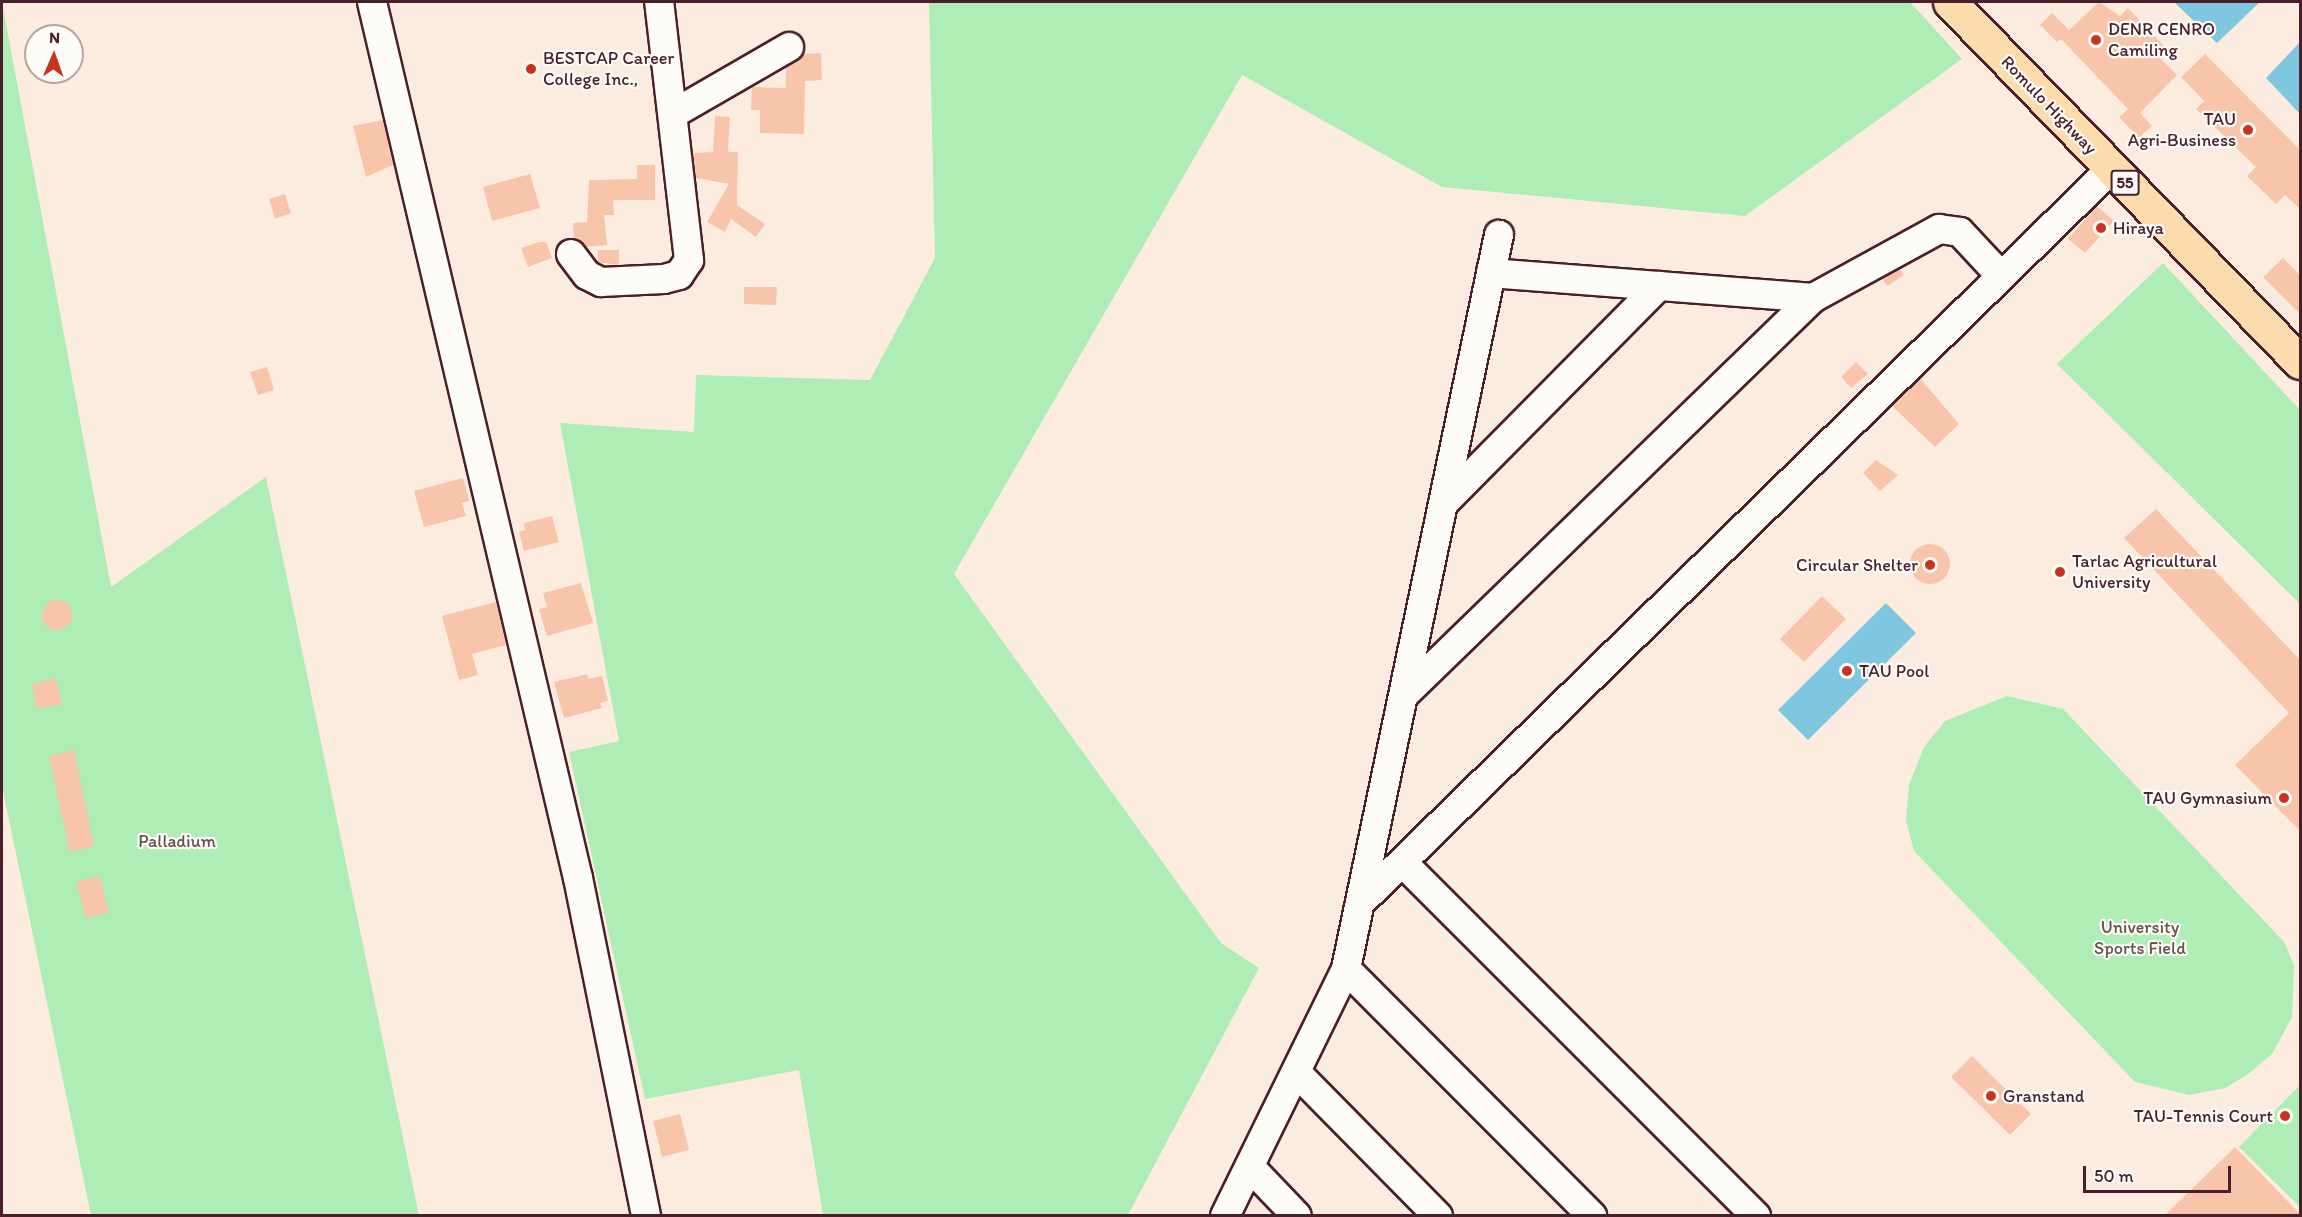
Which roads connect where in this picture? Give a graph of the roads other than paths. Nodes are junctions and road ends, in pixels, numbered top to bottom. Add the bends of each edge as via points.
1 (372, 2) edge
2 (659, 2) edge
3 (1950, 2) edge
4 (789, 47) dead end
5 (673, 114) junction
6 (2110, 169) junction
7 (1499, 236) dead end
8 (571, 254) dead end
9 (1491, 273) junction
10 (2001, 276) junction
11 (1659, 286) junction
12 (1814, 298) junction
13 (2301, 362) edge
14 (1443, 504) junction
15 (1403, 696) junction
16 (1404, 864) junction
17 (1360, 902) junction
18 (1346, 969) junction
19 (1299, 1075) junction
20 (1251, 1168) junction
21 (646, 1215) edge
22 (1225, 1215) edge
23 (1297, 1215) edge
24 (1438, 1215) edge
25 (1592, 1215) edge
26 (1756, 1215) edge

1 - 21 street via 578,878
2 - 5 street
3 - 6 highway, Romulo Highway / 55
4 - 5 street
5 - 8 street via 688,260 679,274 601,282 587,275
6 - 10 street
6 - 13 highway, Romulo Highway / 55
7 - 9 street
9 - 11 street
9 - 14 street
10 - 12 street via 1960,232 1939,229
10 - 16 street
11 - 12 street
11 - 14 street
12 - 15 street
14 - 15 street
15 - 17 street
16 - 17 street
16 - 26 street
17 - 18 street
18 - 19 street
18 - 25 street
19 - 20 street
19 - 24 street
20 - 22 street
20 - 23 street

